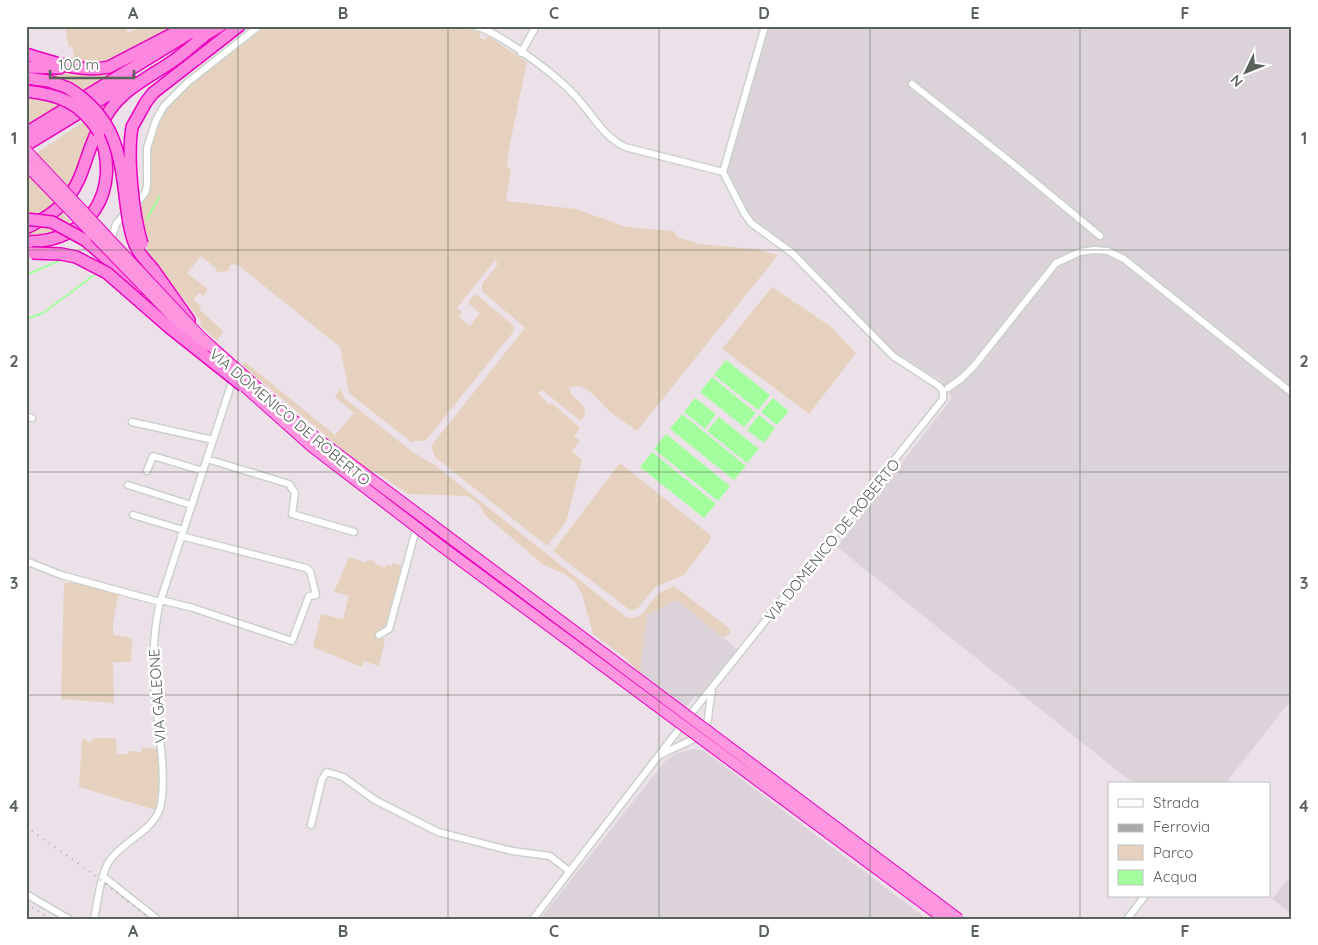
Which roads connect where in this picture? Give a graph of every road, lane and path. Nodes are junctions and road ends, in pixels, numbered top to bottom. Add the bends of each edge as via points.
1 (188, 26) edge
2 (220, 26) edge
3 (239, 26) edge
4 (259, 26) edge
5 (536, 26) edge
6 (765, 26) edge
7 (479, 27) edge
8 (202, 31) edge
9 (521, 53) junction
10 (26, 54) edge
11 (26, 68) edge
12 (72, 68) junction
13 (26, 78) edge
14 (912, 84) dead end
15 (26, 91) edge
16 (26, 133) edge
17 (26, 145) edge
18 (26, 150) edge
19 (26, 166) edge
20 (724, 172) junction
21 (26, 219) edge
22 (26, 228) edge
23 (1100, 236) dead end
24 (28, 249) edge
25 (152, 269) junction
26 (151, 296) junction
27 (202, 338) junction
28 (234, 373) junction
29 (243, 386) junction
30 (945, 389) junction
31 (1292, 393) edge
32 (132, 422) dead end
33 (213, 440) junction
34 (206, 459) junction
35 (147, 471) dead end
36 (203, 471) junction
37 (128, 485) dead end
38 (191, 505) junction
39 (133, 515) dead end
40 (418, 520) junction
41 (354, 532) dead end
42 (182, 533) junction
43 (26, 561) edge
44 (160, 601) junction
45 (378, 635) dead end
46 (714, 687) junction
47 (686, 720) junction
48 (702, 732) junction
49 (658, 756) junction
50 (311, 825) dead end
51 (569, 871) junction
52 (104, 877) junction
53 (26, 894) edge
54 (1143, 898) edge
55 (70, 919) edge
56 (94, 919) edge
57 (157, 919) edge
58 (533, 919) edge
59 (944, 919) edge
60 (950, 919) edge
61 (959, 919) edge
62 (1127, 919) edge

1 - 12 highway via 109,66
2 - 8 highway
3 - 25 highway, bridge via 153,93 132,127 129,148 140,237
4 - 28 street, VIA DOMENICO DE ROBERTO via 188,82 164,106 147,148 145,193 124,214 111,242 163,303
5 - 9 street
6 - 20 street
7 - 9 street
8 - 16 highway
8 - 17 highway
8 - 22 highway via 176,59 117,101 99,129 81,178 68,199 51,215
9 - 20 street via 579,99 607,136 616,142
10 - 12 highway
11 - 12 highway
13 - 25 highway, bridge via 68,88 87,101 110,129 121,160 136,248
14 - 23 street
15 - 24 highway, bridge via 67,100 84,112 104,145 108,174 101,200 86,220 65,234
18 - 27 highway, bridge
19 - 26 highway, bridge
20 - 30 street via 751,223 792,253 893,356
21 - 26 highway, bridge via 52,222 68,229
24 - 29 highway, bridge via 76,257 107,273
25 - 27 highway, bridge
26 - 29 highway, bridge
27 - 61 highway, bridge via 298,424
28 - 33 street, VIA GALEONE
28 - 40 street, VIA DOMENICO DE ROBERTO via 315,443
29 - 59 highway, bridge via 312,447 436,542
30 - 31 street via 974,366 1056,263 1080,252 1094,250 1108,251 1124,259
30 - 46 street, VIA DOMENICO DE ROBERTO via 942,402
32 - 33 street
33 - 34 street, VIA GALEONE
34 - 36 street, VIA GALEONE
34 - 41 street via 290,484 295,493 292,514
35 - 36 street via 153,456
36 - 38 street, VIA GALEONE
37 - 38 street
38 - 42 street, VIA GALEONE
39 - 42 street
40 - 45 street via 388,629
40 - 47 street, VIA DOMENICO DE ROBERTO
42 - 44 street, VIA GALEONE
42 - 44 street via 306,568 310,571 315,596 308,598 292,641 193,608
43 - 44 street via 61,575
44 - 52 street, VIA GALEONE via 152,662 162,762 160,806 142,831 110,860
46 - 47 street, VIA DOMENICO DE ROBERTO
46 - 48 street, VIA DOMENICO DE ROBERTO
47 - 48 street, VIA DOMENICO DE ROBERTO
47 - 49 street, VIA DOMENICO DE ROBERTO
48 - 49 street, VIA DOMENICO DE ROBERTO via 693,740
48 - 60 street, VIA DOMENICO DE ROBERTO
49 - 51 street, VIA DOMENICO DE ROBERTO
50 - 51 street via 322,779 327,772 343,777 375,800 438,832 512,851 550,856
51 - 58 street, VIA DOMENICO DE ROBERTO
52 - 56 street, VIA GALEONE
52 - 57 street
53 - 55 street
54 - 62 street

